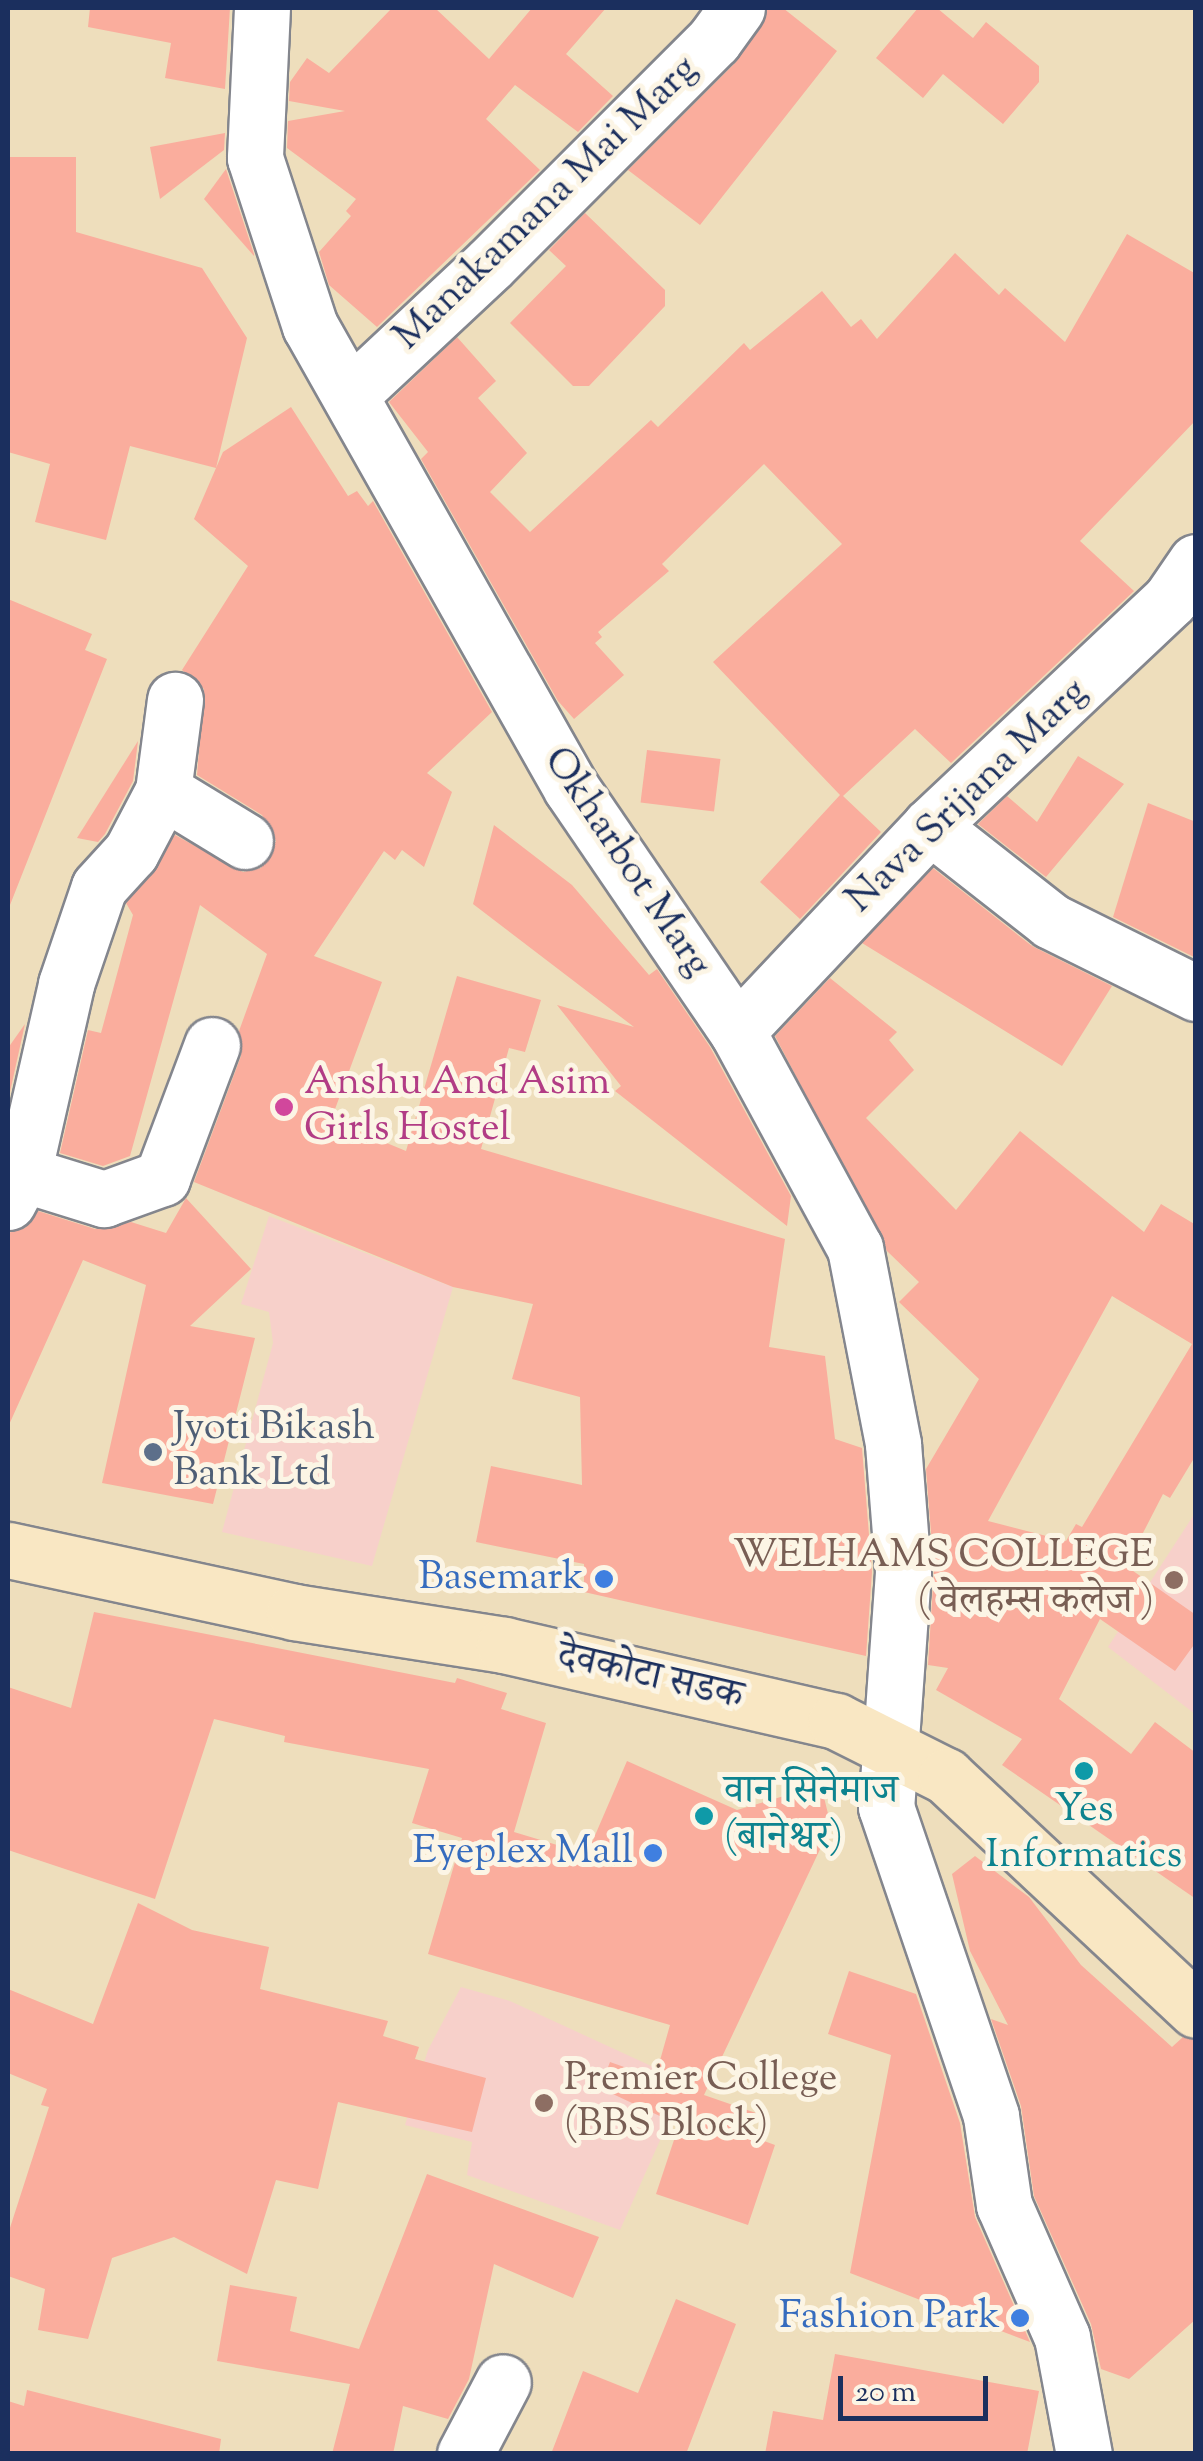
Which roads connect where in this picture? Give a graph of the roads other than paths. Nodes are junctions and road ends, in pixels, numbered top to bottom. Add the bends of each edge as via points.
1 (262, 8) edge
2 (737, 8) edge
3 (350, 395) junction
4 (1196, 562) edge
5 (175, 700) dead end
6 (163, 790) junction
7 (930, 826) junction
8 (245, 841) dead end
9 (1196, 993) edge
10 (738, 1031) junction
11 (212, 1045) dead end
12 (15, 1188) edge
13 (8, 1550) edge
14 (895, 1745) junction
15 (1196, 2010) edge
16 (503, 2382) dead end
17 (465, 2454) edge
18 (1084, 2454) edge

1 - 3 street, Okharbot Marg via 255,158 310,326
2 - 3 street, Manakamana Mai Marg via 714,40 532,222
3 - 10 street, Okharbot Marg via 571,788
4 - 7 street, Nava Srijana Marg via 1170,600
5 - 6 street
6 - 8 street
6 - 12 street via 131,852 98,887 66,984
7 - 9 street via 1050,922
7 - 10 street, Nava Srijana Marg
10 - 14 street, Okharbot Marg via 855,1248 893,1444 903,1572
11 - 12 street via 162,1178 104,1199
13 - 14 main road, देवकोटा सडक via 294,1612 522,1649 836,1721
14 - 15 main road, देवकोटा सडक via 946,1776
14 - 18 street, Okharbot Marg via 886,1807 991,2116 1004,2205 1062,2337
16 - 17 street

